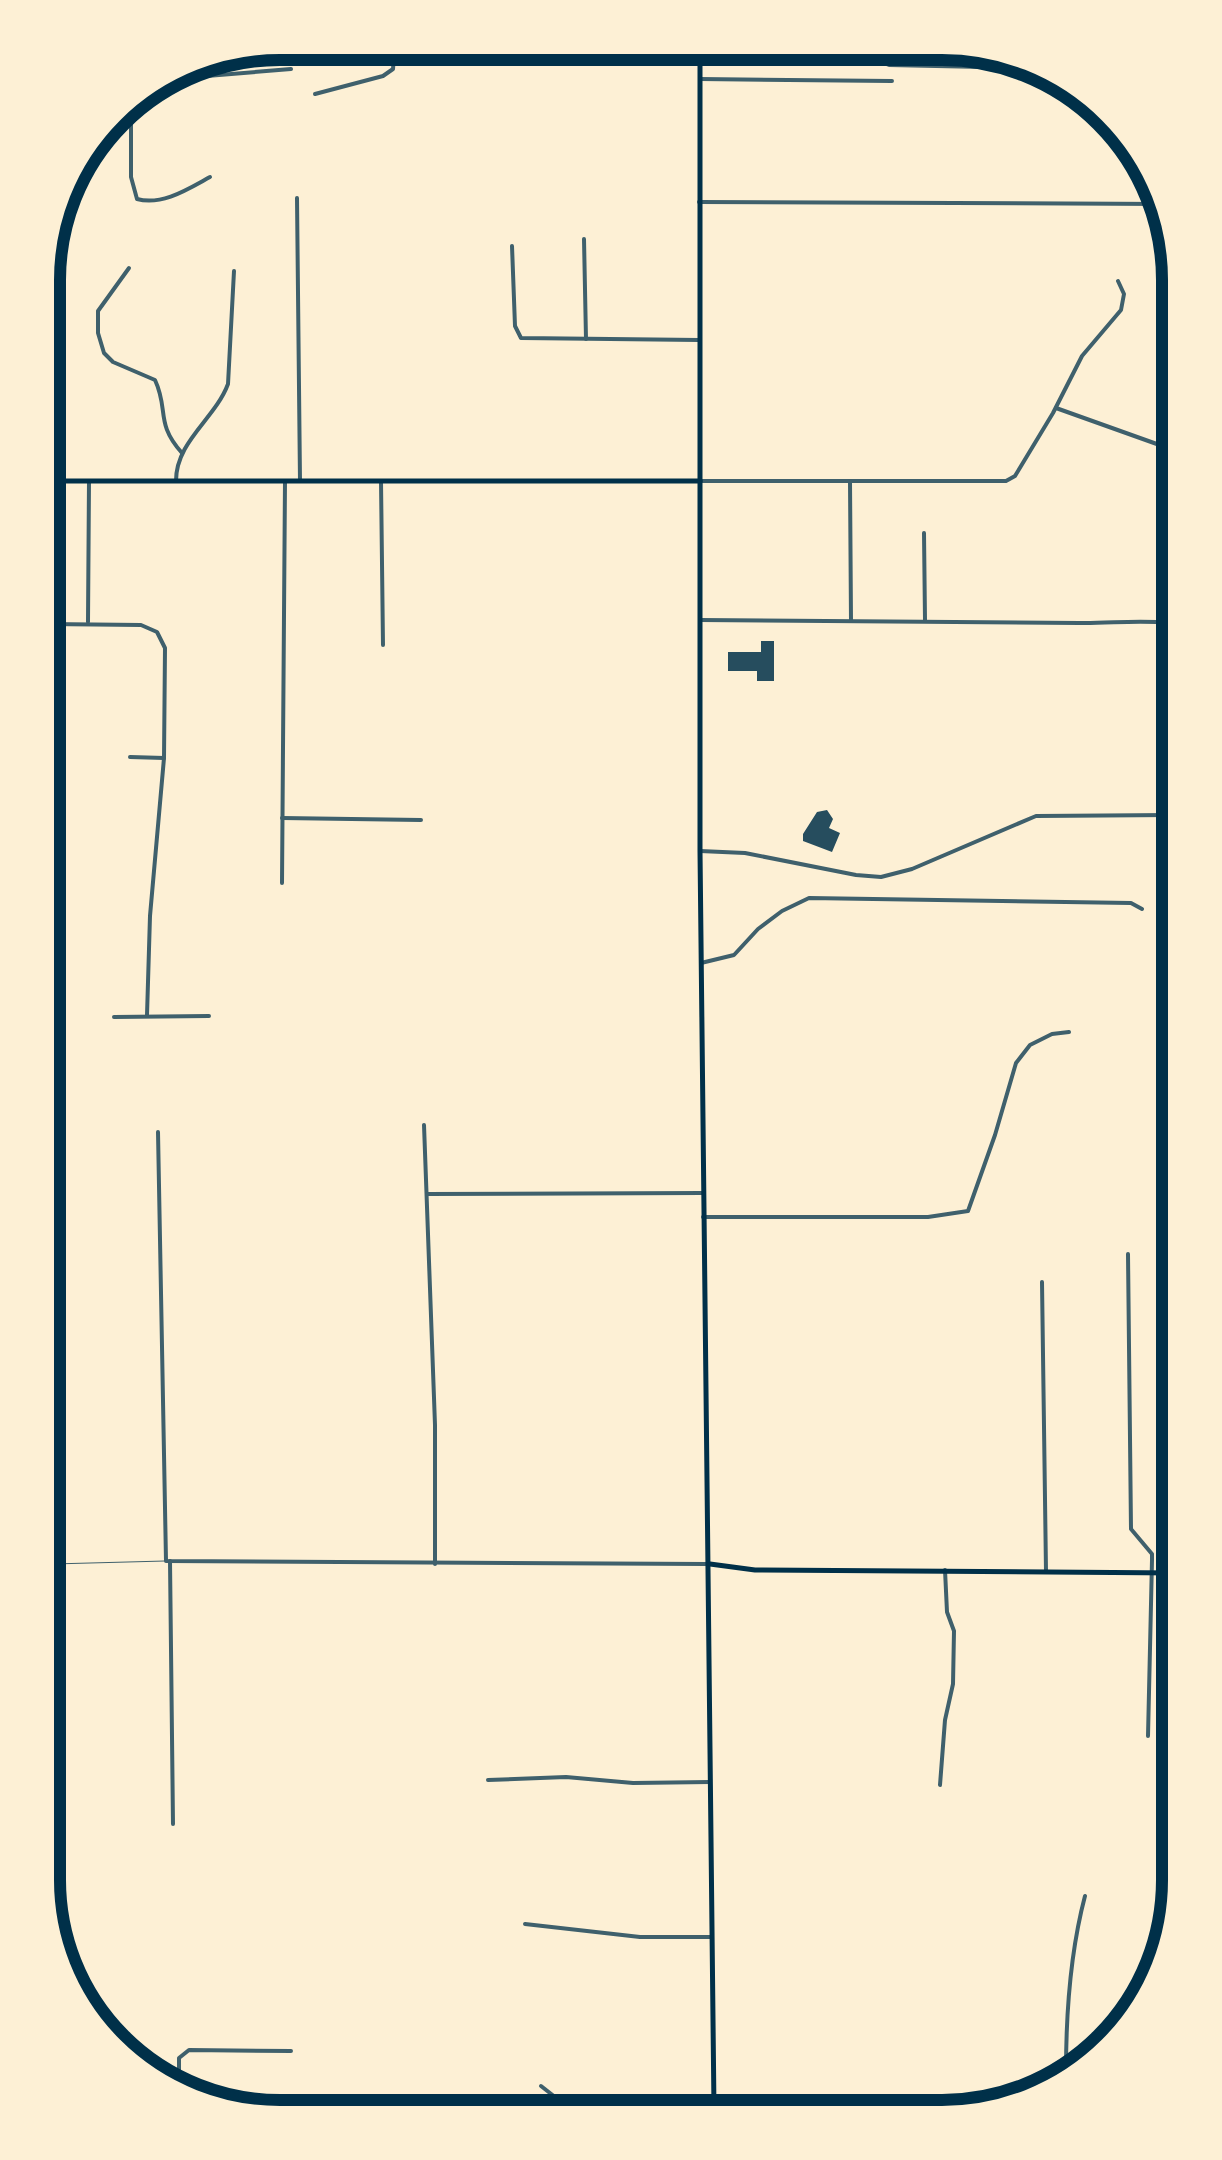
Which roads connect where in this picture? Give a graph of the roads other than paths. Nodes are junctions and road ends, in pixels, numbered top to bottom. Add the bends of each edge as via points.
1 (394, 60) edge
2 (700, 60) edge
3 (880, 60) edge
4 (996, 67) edge
5 (291, 70) dead end
6 (198, 77) edge
7 (700, 78) junction
8 (892, 81) dead end
9 (314, 94) dead end
10 (131, 119) edge
11 (210, 177) dead end
12 (297, 198) dead end
13 (699, 202) junction
14 (1148, 204) edge
15 (584, 239) dead end
16 (512, 246) dead end
17 (129, 268) dead end
18 (234, 272) dead end
19 (1118, 280) dead end
20 (586, 340) junction
21 (699, 340) junction
22 (1056, 408) junction
23 (1162, 446) edge
24 (182, 453) junction
25 (60, 481) edge
26 (176, 481) junction
27 (285, 481) junction
28 (381, 481) junction
29 (850, 481) junction
30 (89, 482) junction
31 (300, 482) junction
32 (700, 482) junction
33 (924, 533) dead end
34 (700, 620) junction
35 (851, 620) junction
36 (925, 620) junction
37 (1162, 622) edge
38 (88, 623) junction
39 (60, 624) edge
40 (383, 645) dead end
41 (130, 757) dead end
42 (164, 758) junction
43 (1162, 815) edge
44 (282, 818) junction
45 (421, 820) dead end
46 (700, 851) junction
47 (282, 882) dead end
48 (1142, 909) dead end
49 (702, 963) junction
50 (147, 1015) junction
51 (209, 1016) dead end
52 (114, 1017) dead end
53 (1068, 1032) dead end
54 (424, 1125) dead end
55 (158, 1132) dead end
56 (427, 1194) junction
57 (703, 1194) junction
58 (703, 1217) junction
59 (1128, 1254) dead end
60 (1042, 1282) dead end
61 (168, 1561) junction
62 (60, 1564) edge
63 (436, 1564) junction
64 (710, 1564) junction
65 (945, 1570) junction
66 (1046, 1571) junction
67 (1152, 1572) junction
68 (1162, 1572) edge
69 (1148, 1736) dead end
70 (488, 1780) dead end
71 (710, 1782) junction
72 (940, 1784) dead end
73 (172, 1824) dead end
74 (1085, 1896) dead end
75 (525, 1924) dead end
76 (712, 1936) junction
77 (291, 2051) dead end
78 (1066, 2061) edge
79 (179, 2074) edge
80 (541, 2086) dead end
81 (559, 2100) edge
82 (714, 2100) edge

1 - 9 street via 383,76
2 - 7 main road
3 - 4 street
5 - 6 street
7 - 8 street
7 - 13 main road
10 - 11 street via 137,199 170,197
12 - 31 street
13 - 14 street
13 - 21 main road
15 - 20 street
16 - 20 street via 517,334 527,340
17 - 24 street via 98,311 98,333 113,362 155,380 169,438
18 - 24 street via 228,384
19 - 22 street via 1121,310 1082,356
20 - 21 street
21 - 32 main road
22 - 23 street
22 - 29 street via 1006,481
24 - 26 street
25 - 30 main road
26 - 27 main road
26 - 30 main road
27 - 31 main road
27 - 44 street
28 - 31 main road
28 - 32 main road
28 - 40 street
29 - 32 street
29 - 35 street
30 - 38 street
32 - 34 main road
33 - 36 street
34 - 35 street
34 - 46 main road
35 - 36 street
36 - 37 street
38 - 39 street
38 - 42 street via 156,632 165,648
41 - 42 street
42 - 50 street
43 - 46 street via 1036,816 881,877
44 - 45 street
44 - 47 street
46 - 49 main road
48 - 49 street via 809,898 758,929 734,955
49 - 57 main road
50 - 51 street
50 - 52 street
53 - 58 street via 1030,1045 1016,1063 968,1211 928,1217
54 - 56 street
55 - 61 street
56 - 57 street
56 - 63 street
57 - 58 main road
58 - 64 main road
59 - 67 street via 1131,1529 1152,1554
60 - 66 street
61 - 62 lane
61 - 63 street
61 - 73 street
63 - 64 street
64 - 65 main road
64 - 71 main road
65 - 66 main road
65 - 72 street via 953,1684
66 - 67 main road
67 - 68 main road
67 - 69 street
70 - 71 street
71 - 76 main road
74 - 78 street via 1076,1930
75 - 76 street via 640,1937
76 - 82 main road
77 - 79 street via 189,2050 179,2058
80 - 81 street

